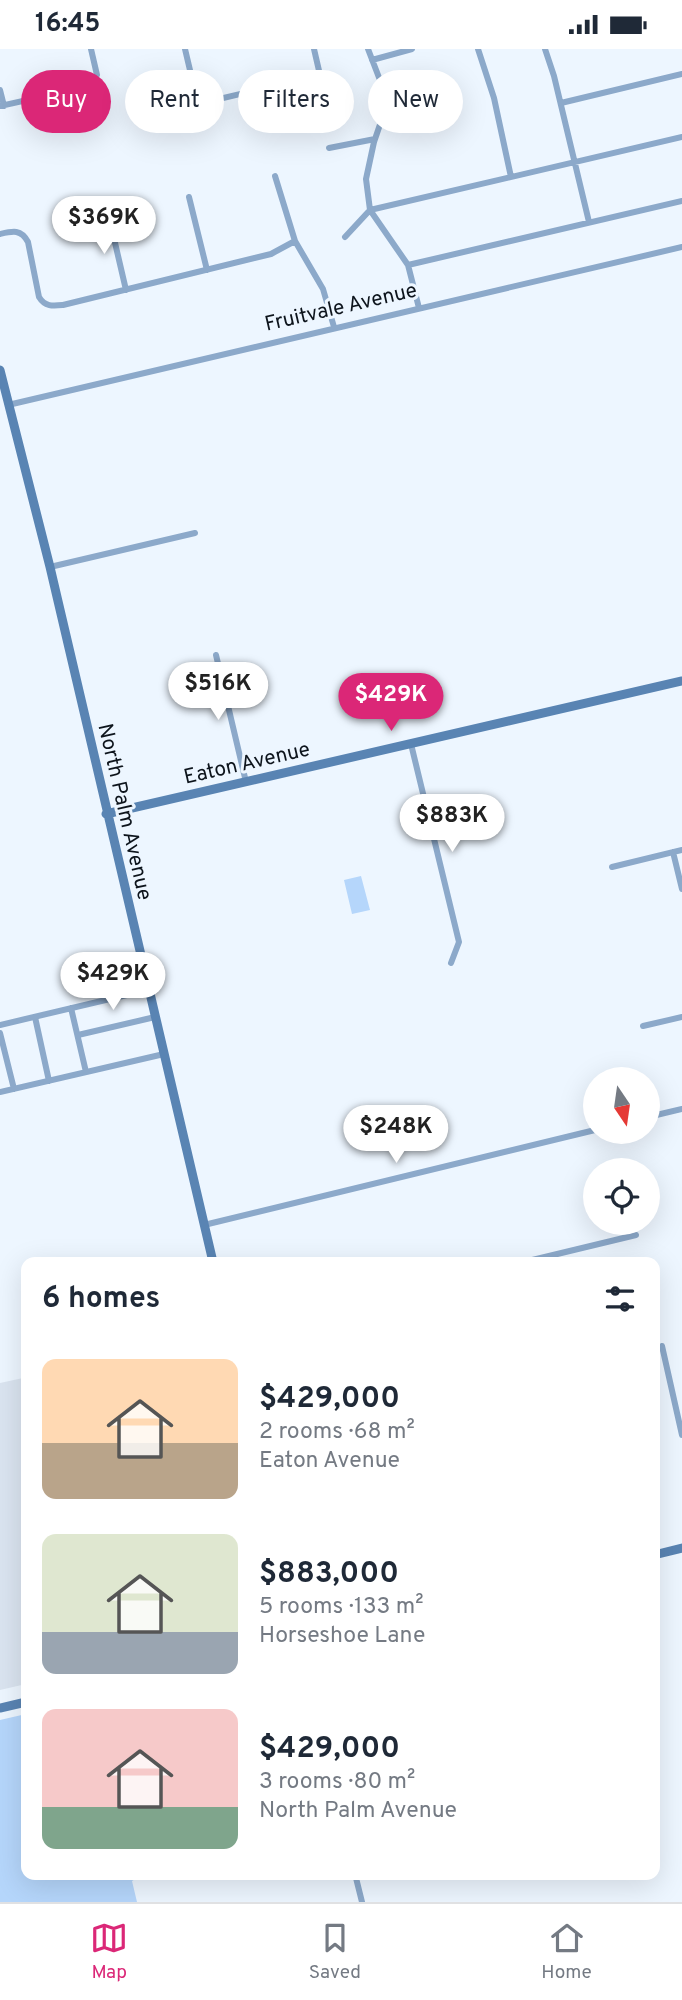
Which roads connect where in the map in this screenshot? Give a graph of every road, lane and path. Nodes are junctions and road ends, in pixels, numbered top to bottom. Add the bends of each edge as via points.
1 (92, 49) edge
2 (185, 49) edge
3 (314, 49) edge
4 (412, 49) edge
5 (478, 49) edge
6 (545, 49) edge
7 (370, 52) edge
8 (682, 74) edge
9 (0, 90) edge
10 (561, 103) junction
11 (2, 106) edge
12 (682, 137) edge
13 (375, 139) junction
14 (329, 148) dead end
15 (575, 162) junction
16 (275, 176) dead end
17 (511, 177) junction
18 (189, 197) dead end
19 (682, 201) edge
20 (370, 210) junction
21 (109, 217) dead end
22 (589, 222) junction
23 (0, 234) edge
24 (345, 237) dead end
25 (295, 241) junction
26 (682, 247) edge
27 (408, 265) junction
28 (207, 269) junction
29 (126, 290) junction
30 (419, 308) junction
31 (334, 327) junction
32 (0, 370) edge
33 (4, 406) edge
34 (195, 533) dead end
35 (50, 567) junction
36 (215, 655) dead end
37 (682, 681) edge
38 (411, 744) junction
39 (246, 782) junction
40 (106, 814) junction
41 (682, 850) edge
42 (673, 852) junction
43 (612, 867) dead end
44 (682, 889) edge
45 (451, 963) dead end
46 (148, 990) junction
47 (71, 1009) junction
48 (34, 1017) junction
49 (155, 1017) junction
50 (682, 1017) edge
51 (0, 1025) edge
52 (643, 1026) dead end
53 (0, 1033) edge
54 (78, 1035) junction
55 (164, 1054) junction
56 (86, 1072) junction
57 (50, 1081) junction
58 (14, 1089) junction
59 (0, 1092) edge
60 (682, 1109) edge
61 (660, 1114) edge
62 (583, 1133) edge
63 (204, 1225) junction
64 (636, 1235) dead end
65 (212, 1257) edge
66 (545, 1257) edge
67 (662, 1346) dead end
68 (682, 1435) edge
69 (682, 1548) edge
70 (660, 1554) edge
71 (21, 1703) edge
72 (0, 1708) edge
73 (356, 1880) edge
74 (362, 1902) edge

1 - 11 street via 97,75 90,86
2 - 3 street via 198,104 320,75
4 - 7 street
5 - 17 street
6 - 10 street
7 - 13 street via 383,87 385,110
8 - 10 street
9 - 11 street
10 - 15 street
12 - 15 street
13 - 14 street
13 - 20 street via 366,179
15 - 17 street
15 - 22 street
16 - 25 street
17 - 20 street
18 - 28 street
19 - 22 street
20 - 24 street
20 - 27 street
21 - 29 street
22 - 27 street
23 - 29 street via 18,231 24,235 39,296 50,306
25 - 28 street via 271,254
25 - 31 street via 323,289
26 - 30 street, Fruitvale Avenue
27 - 30 street
28 - 29 street
30 - 31 street, Fruitvale Avenue
31 - 33 street, Fruitvale Avenue
32 - 33 street, North Palm Avenue
33 - 35 street, North Palm Avenue
34 - 35 street
35 - 40 street, North Palm Avenue
36 - 39 street
37 - 38 street, Eaton Avenue
38 - 39 street, Eaton Avenue
38 - 45 street via 459,941
39 - 40 street, Eaton Avenue
40 - 46 street, North Palm Avenue
41 - 42 street
42 - 43 street
42 - 44 street
46 - 47 street
46 - 49 street, North Palm Avenue
47 - 48 street
47 - 54 street
48 - 51 street
48 - 57 street
49 - 54 street
49 - 55 street, North Palm Avenue
50 - 52 street
53 - 58 street
54 - 56 street
55 - 56 street
55 - 63 street, North Palm Avenue
56 - 57 street
57 - 58 street
58 - 59 street
60 - 61 street
62 - 63 street
63 - 65 street, North Palm Avenue
64 - 66 street
67 - 68 street
69 - 70 street
71 - 72 street
73 - 74 street

